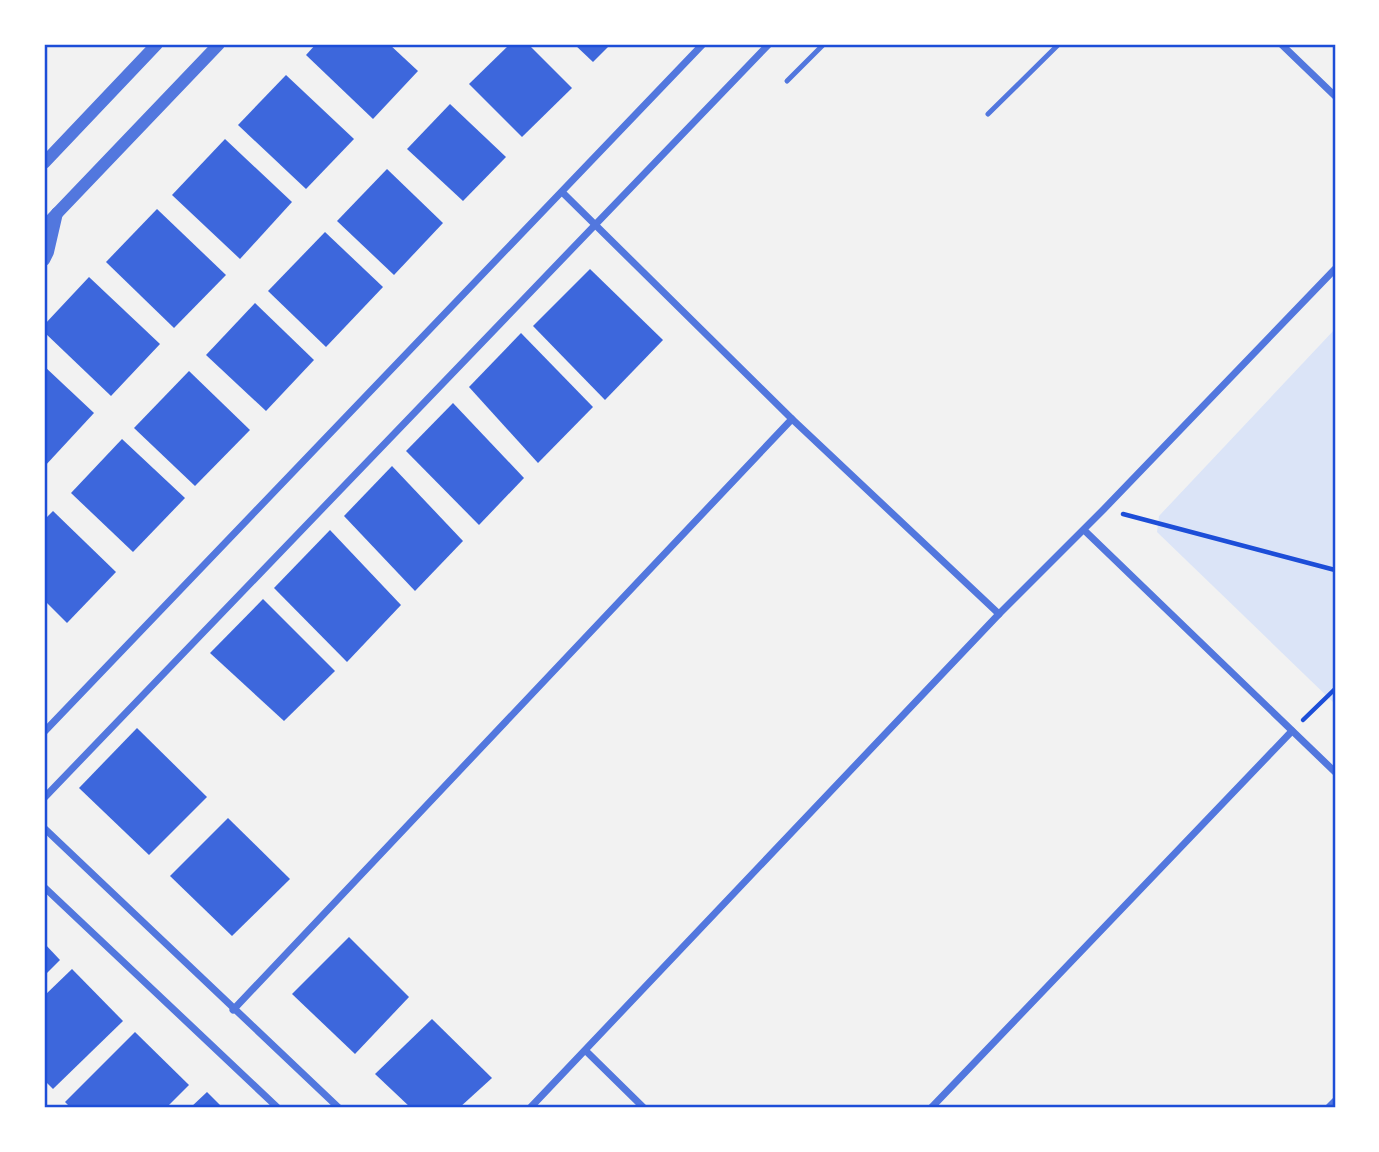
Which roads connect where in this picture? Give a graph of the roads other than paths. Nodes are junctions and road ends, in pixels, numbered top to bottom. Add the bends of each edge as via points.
1 (157, 44) edge
2 (219, 44) edge
3 (703, 44) edge
4 (769, 44) edge
5 (824, 44) edge
6 (1059, 44) edge
7 (1281, 44) edge
8 (787, 82) dead end
9 (1335, 96) edge
10 (988, 114) dead end
11 (44, 163) edge
12 (562, 192) junction
13 (57, 213) junction
14 (594, 224) junction
15 (44, 227) edge
16 (44, 260) edge
17 (1335, 269) edge
18 (792, 419) junction
19 (1084, 530) junction
20 (999, 614) junction
21 (1292, 731) junction
22 (44, 732) edge
23 (1335, 772) edge
24 (44, 798) edge
25 (44, 828) edge
26 (44, 887) edge
27 (233, 1010) junction
28 (586, 1051) junction
29 (1335, 1101) edge
30 (278, 1108) edge
31 (339, 1108) edge
32 (530, 1108) edge
33 (644, 1108) edge
34 (931, 1108) edge
35 (1328, 1108) edge

1 - 11 street
2 - 13 street
3 - 12 street
4 - 14 street
5 - 8 lane
6 - 10 lane
7 - 9 street
12 - 14 street
12 - 22 street
13 - 15 street
13 - 16 street
14 - 18 street
14 - 24 street
17 - 19 street
18 - 20 street
18 - 27 street
19 - 20 street
19 - 21 street
20 - 28 street
21 - 23 street
21 - 34 street
25 - 27 street
26 - 30 street
27 - 31 street
28 - 32 street
28 - 33 street
29 - 35 street

